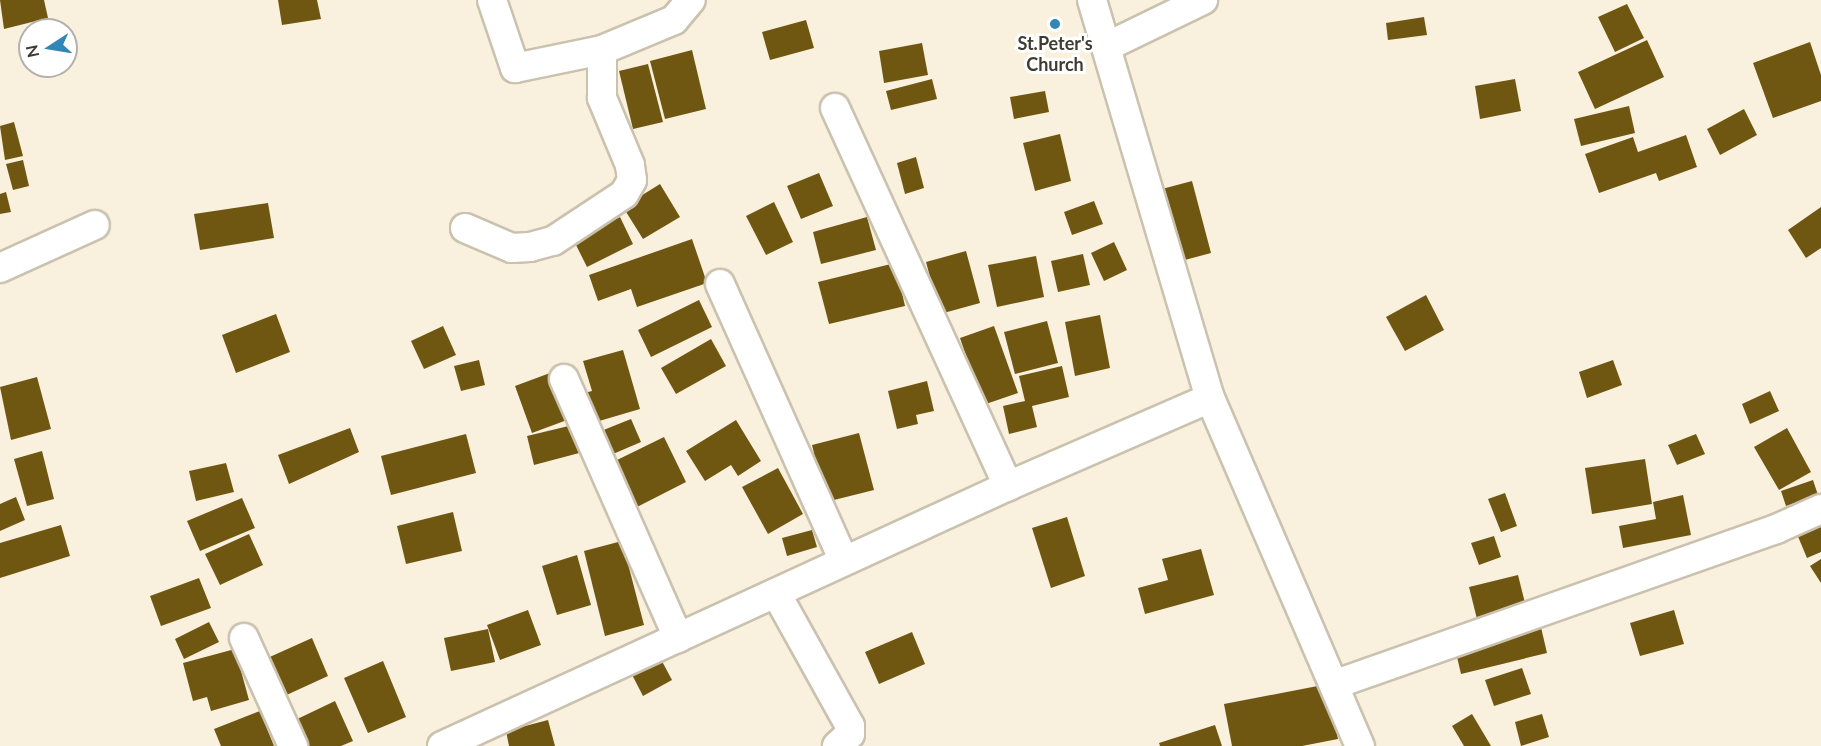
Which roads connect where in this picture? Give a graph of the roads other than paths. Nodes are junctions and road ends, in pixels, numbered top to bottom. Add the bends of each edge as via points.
1 (492, 0) edge
2 (691, 0) edge
3 (1092, 0) edge
4 (1203, 0) edge
5 (1106, 47) junction
6 (602, 50) junction
7 (835, 108) dead end
8 (95, 225) dead end
9 (465, 228) dead end
10 (0, 268) edge
11 (720, 284) dead end
12 (564, 379) dead end
13 (1210, 398) junction
14 (1008, 486) junction
15 (1821, 509) edge
16 (844, 561) junction
17 (776, 593) junction
18 (244, 638) dead end
19 (678, 638) junction
20 (1336, 684) junction
21 (293, 746) edge
22 (442, 746) edge
23 (837, 746) edge
24 (1360, 746) edge

1 - 6 street via 515,68
2 - 6 street via 674,20
3 - 5 street
4 - 5 street
5 - 13 street
6 - 9 street via 602,98 630,165 632,180 624,194 554,241 530,247 512,248
7 - 14 street
8 - 10 street
11 - 16 street
12 - 19 street
13 - 14 street
13 - 20 street
14 - 16 street
15 - 20 street via 1776,529
16 - 17 street
17 - 19 street
17 - 23 street via 850,726 850,734
18 - 21 street
19 - 22 street
20 - 24 street

